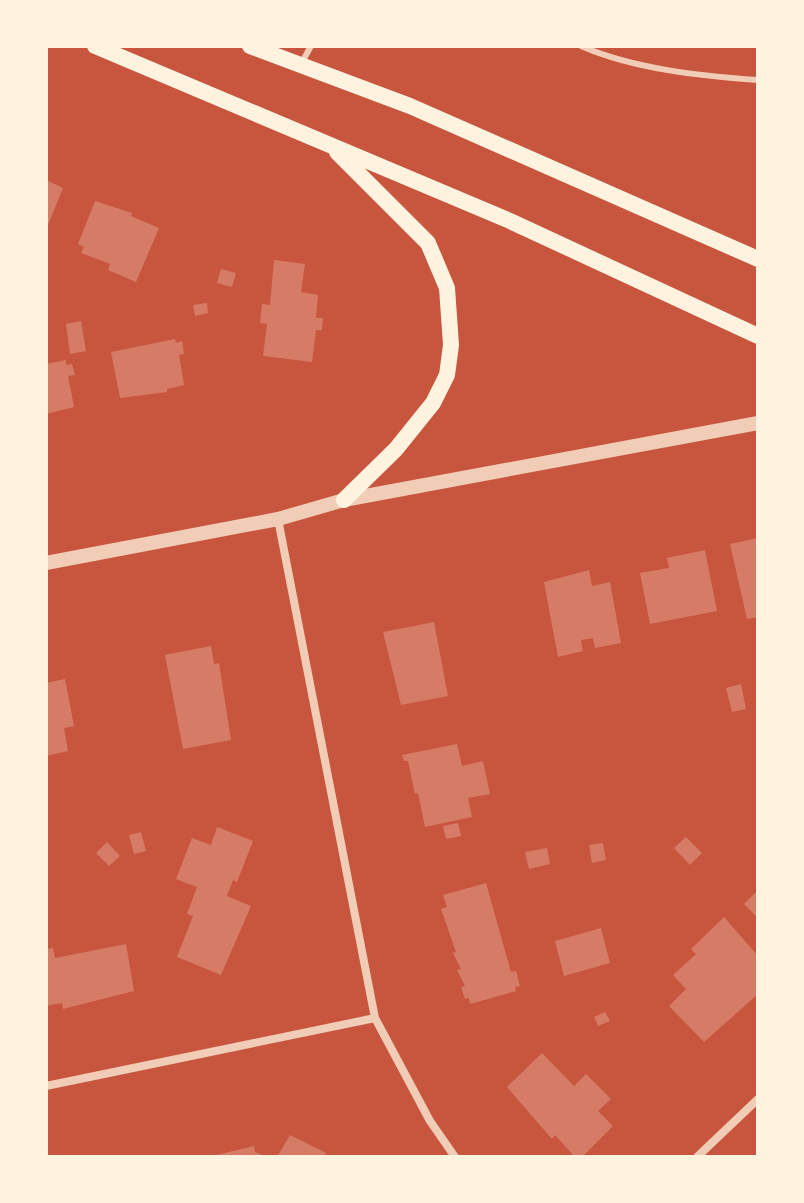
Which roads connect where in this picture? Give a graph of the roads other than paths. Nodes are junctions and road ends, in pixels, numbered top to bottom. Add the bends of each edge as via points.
1 (95, 46) edge
2 (250, 46) edge
3 (311, 46) edge
4 (581, 46) edge
5 (301, 65) junction
6 (758, 80) edge
7 (331, 145) junction
8 (758, 259) edge
9 (758, 336) edge
10 (758, 423) edge
11 (344, 500) junction
12 (278, 519) junction
13 (46, 563) edge
14 (375, 1018) junction
15 (46, 1086) edge
16 (758, 1099) edge
17 (455, 1157) edge
18 (697, 1157) edge

1 - 7 main road
2 - 5 main road
3 - 5 lane
4 - 6 lane via 606,57
5 - 8 main road via 410,106
7 - 9 main road
7 - 11 main road via 428,243 447,288 451,345 447,375 433,403
10 - 11 street
11 - 12 street
12 - 13 street
12 - 14 street
14 - 15 street
14 - 17 street
16 - 18 street

